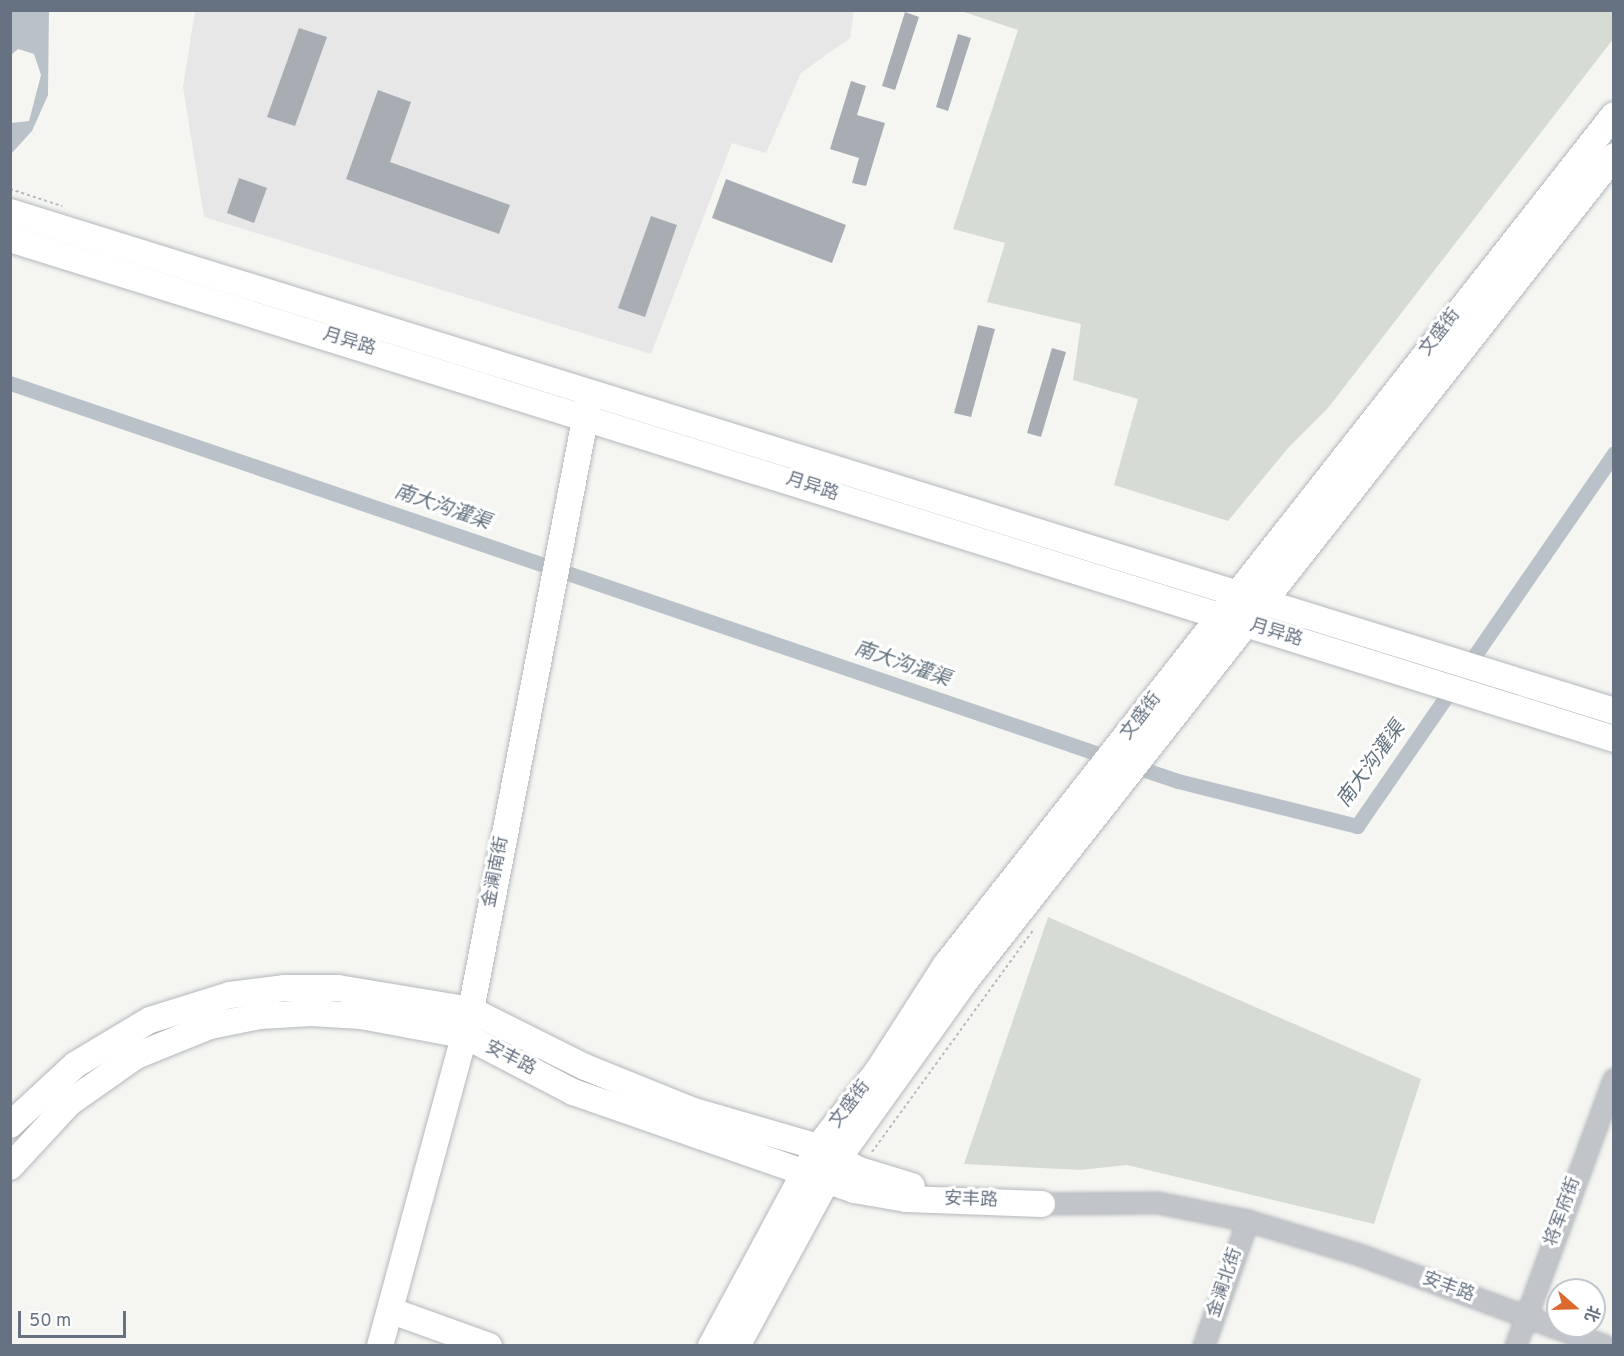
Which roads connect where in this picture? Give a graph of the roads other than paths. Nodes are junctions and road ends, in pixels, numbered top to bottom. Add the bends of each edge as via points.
1 (1614, 115) edge
2 (1614, 156) edge
3 (10, 212) edge
4 (10, 239) edge
5 (88, 250) junction
6 (588, 404) junction
7 (1237, 594) junction
8 (1262, 600) junction
9 (1232, 621) junction
10 (1163, 709) junction
11 (1614, 711) edge
12 (1614, 739) edge
13 (471, 1010) junction
14 (464, 1035) junction
15 (1614, 1080) edge
16 (10, 1125) edge
17 (839, 1158) junction
18 (10, 1167) edge
19 (815, 1174) junction
20 (1042, 1204) junction
21 (1248, 1221) junction
22 (392, 1311) junction
23 (1525, 1316) junction
24 (380, 1346) edge
25 (489, 1346) edge
26 (711, 1346) edge
27 (737, 1346) edge
28 (1204, 1346) edge
29 (1516, 1346) edge
30 (1605, 1346) edge

1 - 7 main road, 文盛街
2 - 8 main road, 文盛街
3 - 5 main road, 月异路
4 - 5 main road, 月异路
5 - 6 main road, 月异路
6 - 7 main road, 月异路
6 - 9 main road, 月异路
6 - 13 main road, 金澜南街
7 - 8 main road, 月异路
7 - 9 main road, 文盛街
8 - 9 main road, 文盛街
8 - 11 main road, 月异路
9 - 10 main road, 文盛街
9 - 12 main road, 月异路
10 - 17 main road, 文盛街 via 1081,832 963,984
10 - 17 main road, 文盛街 via 1057,824 945,966 877,1072
13 - 14 main road, 金澜南街
13 - 16 main road, 安丰路 via 338,987 257,990 203,1001 150,1020 99,1048 52,1083
13 - 17 main road, 安丰路 via 585,1067 694,1111
14 - 18 main road, 安丰路 via 361,1016 311,1013 260,1016 210,1026 136,1056 90,1086 49,1121
14 - 19 main road, 安丰路 via 573,1092 701,1139
14 - 22 main road, 金澜南街
15 - 23 street, 将军府街
17 - 19 main road, 文盛街
17 - 20 main road, 安丰路 via 951,1197
19 - 20 main road, 安丰路 via 854,1190 906,1199
19 - 26 main road, 文盛街
19 - 27 main road, 文盛街
20 - 21 street, 安丰路 via 1158,1203
21 - 23 street, 安丰路 via 1360,1255
21 - 28 street, 金澜北街
22 - 24 main road, 金澜南街
22 - 25 main road
23 - 29 street, 将军府街
23 - 30 street, 安丰路

